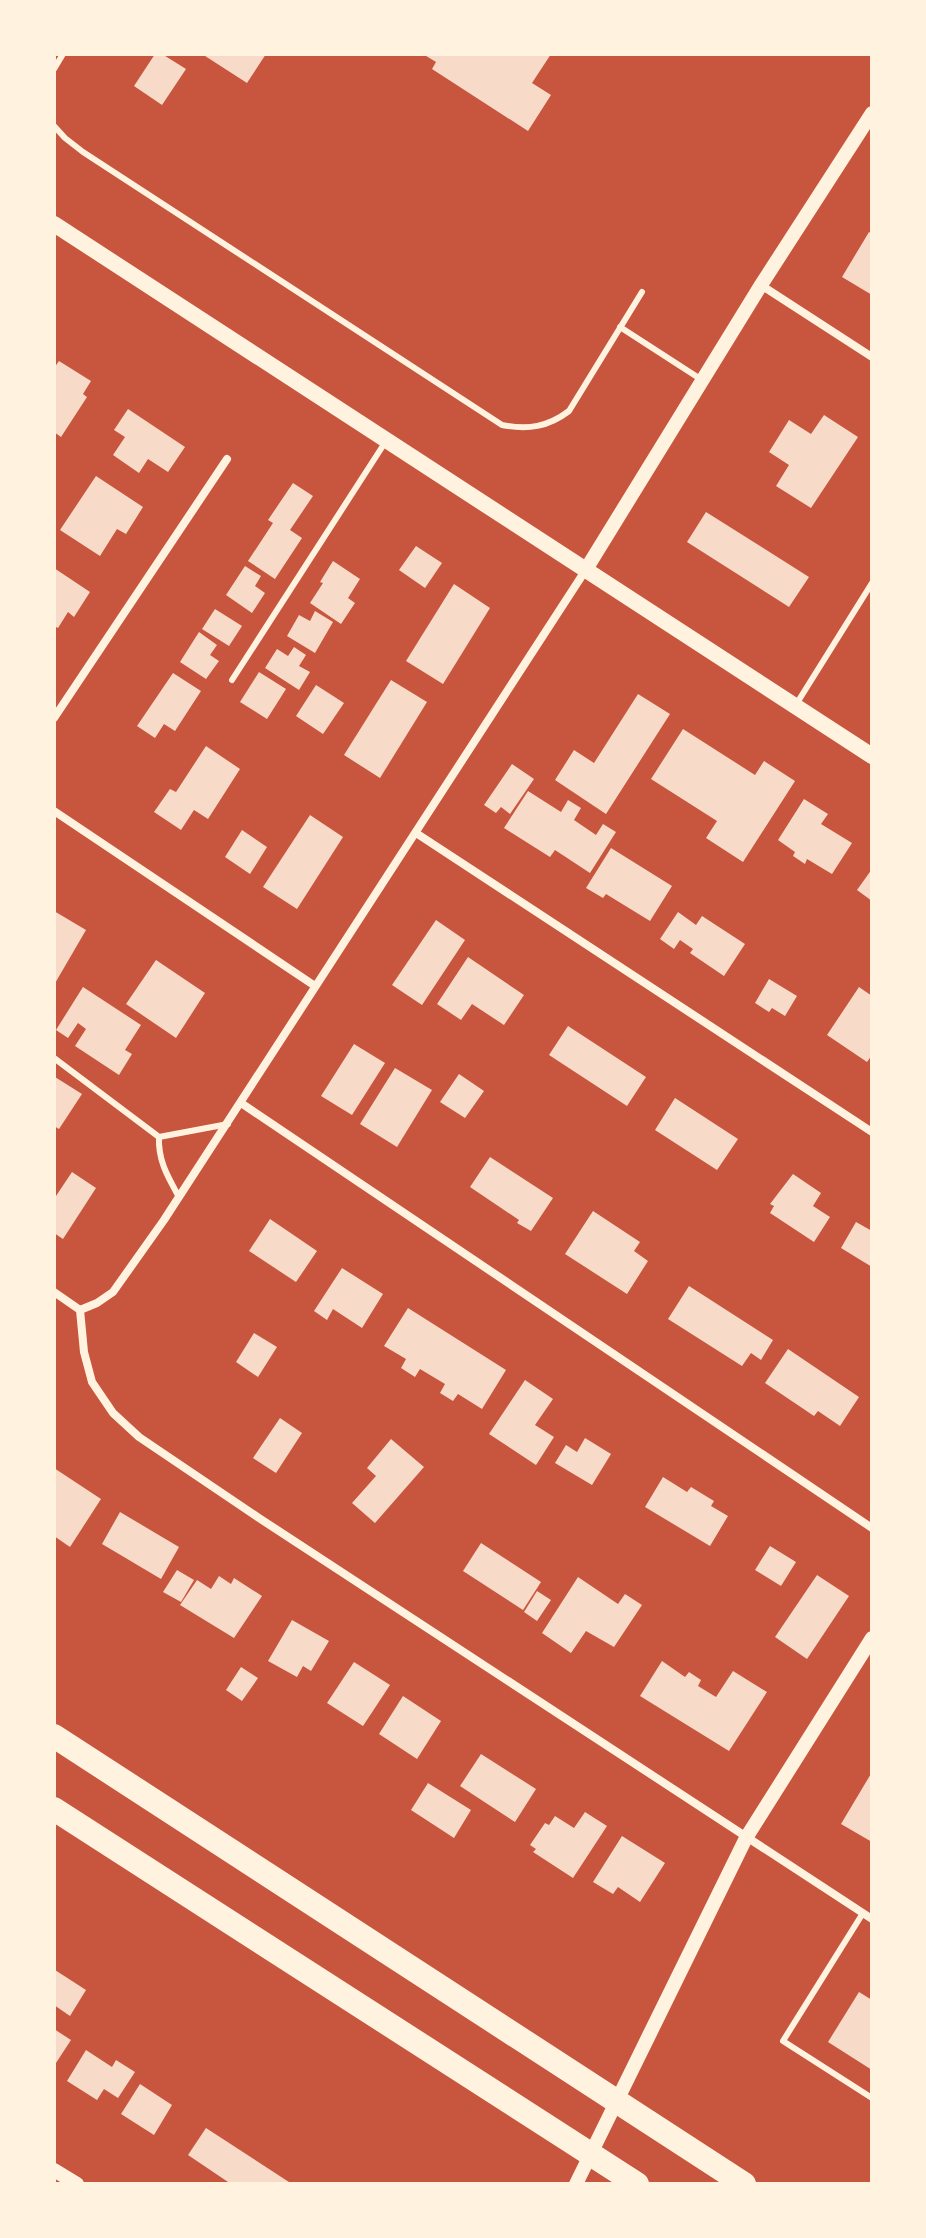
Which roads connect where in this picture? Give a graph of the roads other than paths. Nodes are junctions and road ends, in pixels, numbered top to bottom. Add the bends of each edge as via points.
1 (63, 54) edge
2 (54, 69) edge
3 (872, 113) edge
4 (54, 126) edge
5 (54, 224) edge
6 (761, 285) junction
7 (642, 292) dead end
8 (620, 327) junction
9 (872, 357) edge
10 (702, 380) junction
11 (386, 441) junction
12 (227, 459) dead end
13 (585, 571) junction
14 (872, 583) edge
15 (232, 680) dead end
16 (795, 706) junction
17 (54, 718) edge
18 (872, 756) edge
19 (54, 811) edge
20 (416, 833) junction
21 (315, 986) junction
22 (54, 1058) edge
23 (241, 1103) junction
24 (228, 1124) junction
25 (872, 1132) edge
26 (159, 1137) junction
27 (179, 1197) junction
28 (54, 1292) edge
29 (80, 1310) junction
30 (872, 1528) edge
31 (872, 1638) edge
32 (54, 1736) edge
33 (54, 1809) edge
34 (746, 1838) junction
35 (863, 1913) junction
36 (872, 1919) edge
37 (872, 2098) edge
38 (54, 2170) edge
39 (77, 2184) edge
40 (576, 2184) edge
41 (637, 2184) edge
42 (744, 2184) edge

1 - 2 lane
3 - 6 street
4 - 8 lane via 83,152 502,425 534,427 569,411
5 - 11 main road
6 - 9 street
6 - 10 street
7 - 8 lane
8 - 10 lane
10 - 13 street
11 - 13 main road
11 - 15 lane
12 - 17 street
13 - 16 main road
13 - 20 street
14 - 16 lane
16 - 18 main road
19 - 21 street
20 - 21 street
20 - 25 street
21 - 23 street
22 - 26 lane
23 - 24 street
23 - 30 street
24 - 26 lane
24 - 27 street
26 - 27 lane via 161,1163
27 - 29 street via 113,1292
28 - 29 street
29 - 34 street via 92,1382 113,1413 139,1437
31 - 34 street
32 - 42 highway
33 - 41 highway
34 - 35 street
34 - 40 street
35 - 36 street
35 - 37 lane via 783,2041
38 - 39 street

